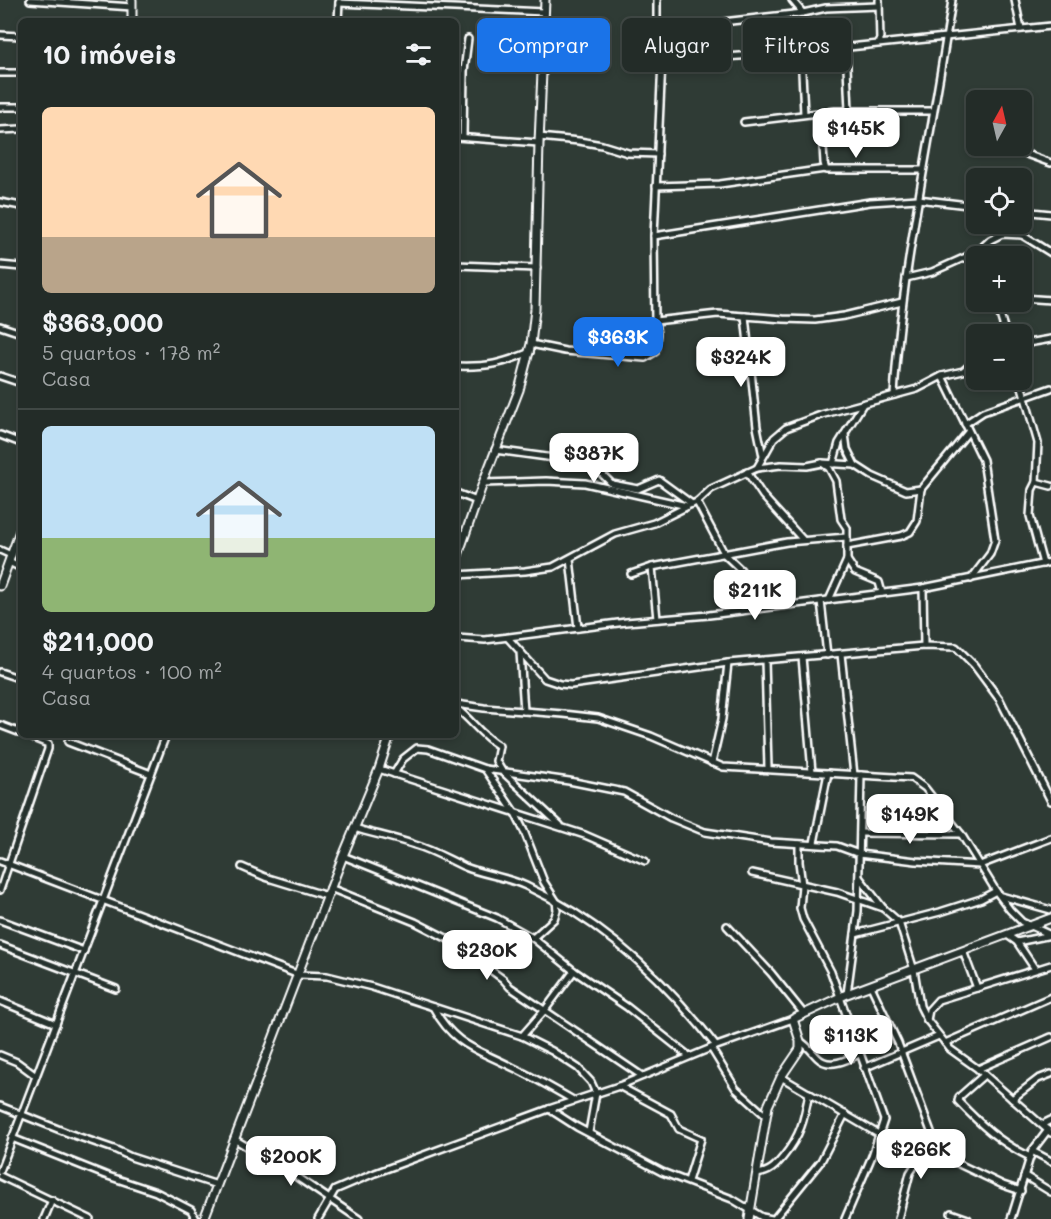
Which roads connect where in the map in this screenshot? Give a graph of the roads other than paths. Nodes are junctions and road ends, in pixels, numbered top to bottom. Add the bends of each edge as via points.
1 (30, 0) edge
2 (545, 0) edge
3 (657, 0) edge
4 (792, 0) edge
5 (952, 0) edge
6 (1015, 0) edge
7 (339, 1) edge
8 (73, 2) edge
9 (879, 3) edge
10 (132, 4) edge
11 (544, 12) junction
12 (802, 13) junction
13 (338, 18) edge
14 (657, 18) edge
15 (731, 21) edge
16 (1051, 26) edge
17 (1021, 29) junction
18 (0, 35) edge
19 (18, 36) edge
20 (947, 38) junction
21 (468, 39) dead end
22 (880, 42) junction
23 (851, 45) edge
24 (662, 72) edge
25 (802, 72) edge
26 (847, 72) edge
27 (0, 73) edge
28 (18, 73) edge
29 (0, 107) edge
30 (18, 107) edge
31 (849, 110) junction
32 (933, 111) junction
33 (804, 114) junction
34 (821, 114) junction
35 (744, 122) dead end
36 (18, 129) edge
37 (0, 130) edge
38 (459, 137) edge
39 (539, 140) junction
40 (658, 154) junction
41 (1031, 156) edge
42 (1051, 164) edge
43 (825, 169) junction
44 (922, 170) junction
45 (656, 186) junction
46 (918, 198) junction
47 (0, 202) edge
48 (18, 205) edge
49 (966, 205) edge
50 (1032, 212) edge
51 (1051, 214) edge
52 (1022, 235) joint
53 (654, 236) junction
54 (985, 246) edge
55 (1051, 253) edge
56 (966, 259) edge
57 (0, 265) edge
58 (459, 265) edge
59 (18, 267) edge
60 (537, 268) junction
61 (906, 278) junction
62 (1032, 299) edge
63 (1051, 300) edge
64 (902, 302) junction
65 (745, 315) junction
66 (655, 321) junction
67 (0, 326) edge
68 (18, 332) edge
69 (1051, 339) edge
70 (1032, 342) edge
71 (531, 348) junction
72 (459, 366) edge
73 (966, 368) edge
74 (0, 376) edge
75 (942, 376) junction
76 (18, 382) edge
77 (1051, 388) edge
78 (1023, 390) edge
79 (894, 395) junction
80 (1025, 396) junction
81 (863, 404) junction
82 (965, 424) junction
83 (969, 432) junction
84 (0, 435) edge
85 (845, 435) junction
86 (18, 442) edge
87 (495, 450) junction
88 (763, 456) junction
89 (822, 463) junction
90 (833, 464) junction
91 (855, 465) junction
92 (757, 468) junction
93 (747, 472) junction
94 (1036, 482) junction
95 (483, 483) junction
96 (1051, 486) edge
97 (921, 489) junction
98 (459, 494) edge
99 (477, 501) junction
100 (692, 504) junction
101 (18, 536) edge
102 (847, 537) junction
103 (803, 540) junction
104 (847, 546) junction
105 (0, 550) edge
106 (459, 552) edge
107 (725, 555) junction
108 (10, 558) junction
109 (570, 559) junction
110 (847, 560) junction
111 (1051, 561) edge
112 (1043, 564) junction
113 (18, 565) edge
114 (652, 567) junction
115 (631, 574) dead end
116 (459, 575) edge
117 (971, 579) junction
118 (0, 586) edge
119 (923, 588) junction
120 (882, 593) junction
121 (830, 600) junction
122 (821, 601) junction
123 (748, 610) junction
124 (657, 620) junction
125 (578, 628) junction
126 (459, 638) edge
127 (508, 638) junction
128 (924, 646) junction
129 (520, 652) junction
130 (841, 654) junction
131 (827, 656) junction
132 (802, 657) junction
133 (765, 660) junction
134 (728, 663) junction
135 (0, 672) edge
136 (18, 679) edge
137 (459, 706) edge
138 (459, 709) edge
139 (524, 711) junction
140 (0, 725) edge
141 (18, 732) edge
142 (33, 738) edge
143 (165, 738) edge
144 (389, 738) edge
145 (68, 742) dead end
146 (712, 763) junction
147 (768, 768) junction
148 (379, 769) junction
149 (485, 769) junction
150 (502, 771) junction
151 (812, 772) junction
152 (828, 773) junction
153 (150, 774) junction
154 (394, 774) junction
155 (854, 774) junction
156 (861, 775) junction
157 (1051, 801) edge
158 (515, 813) junction
159 (354, 828) junction
160 (564, 828) junction
161 (860, 833) junction
162 (961, 834) junction
163 (1051, 838) edge
164 (813, 843) junction
165 (799, 844) junction
166 (859, 854) junction
167 (343, 856) junction
168 (0, 861) edge
169 (645, 861) dead end
170 (9, 865) junction
171 (980, 865) junction
172 (242, 867) dead end
173 (752, 873) dead end
174 (859, 877) junction
175 (802, 885) junction
176 (330, 888) junction
177 (0, 890) edge
178 (999, 894) junction
179 (327, 896) junction
180 (858, 899) junction
181 (102, 901) junction
182 (556, 901) junction
183 (883, 908) junction
184 (1051, 910) edge
185 (1051, 918) edge
186 (0, 920) edge
187 (899, 922) junction
188 (1028, 925) junction
189 (727, 926) dead end
190 (855, 934) junction
191 (1007, 934) junction
192 (1051, 935) edge
193 (533, 938) junction
194 (1017, 942) junction
195 (0, 945) edge
196 (84, 951) junction
197 (963, 951) junction
198 (1051, 964) edge
199 (914, 969) junction
200 (1035, 969) junction
201 (574, 971) junction
202 (75, 975) junction
203 (299, 975) junction
204 (871, 986) junction
205 (977, 988) junction
206 (116, 989) dead end
207 (844, 996) junction
208 (1051, 997) edge
209 (0, 1001) edge
210 (433, 1007) junction
211 (546, 1010) junction
212 (804, 1014) junction
213 (793, 1019) junction
214 (927, 1020) junction
215 (56, 1024) junction
216 (522, 1036) junction
217 (939, 1036) junction
218 (1051, 1037) edge
219 (800, 1041) junction
220 (945, 1043) junction
221 (713, 1047) junction
222 (900, 1052) junction
223 (0, 1054) edge
224 (859, 1054) junction
225 (689, 1056) junction
226 (864, 1068) junction
227 (978, 1069) junction
228 (1051, 1074) edge
229 (984, 1075) junction
230 (36, 1076) junction
231 (642, 1076) junction
232 (781, 1077) junction
233 (619, 1086) junction
234 (809, 1093) junction
235 (596, 1094) junction
236 (1012, 1098) junction
237 (573, 1100) junction
238 (0, 1106) edge
239 (768, 1106) junction
240 (549, 1109) junction
241 (756, 1109) junction
242 (21, 1114) junction
243 (845, 1114) junction
244 (766, 1116) junction
245 (1051, 1120) edge
246 (1043, 1124) junction
247 (1049, 1131) edge
248 (589, 1132) junction
249 (880, 1135) junction
250 (933, 1137) junction
251 (12, 1138) junction
252 (234, 1139) junction
253 (1031, 1154) junction
254 (1051, 1161) edge
255 (0, 1171) edge
256 (757, 1174) junction
257 (0, 1176) edge
258 (1025, 1176) junction
259 (688, 1181) junction
260 (217, 1185) junction
261 (1021, 1191) junction
262 (1051, 1192) edge
263 (330, 1199) junction
264 (52, 1200) junction
265 (751, 1209) junction
266 (951, 1213) dead end
267 (44, 1219) edge
268 (90, 1219) edge
269 (196, 1219) edge
270 (204, 1219) edge
271 (318, 1219) edge
272 (359, 1219) edge
273 (749, 1219) edge
274 (773, 1219) edge
275 (845, 1219) edge
276 (898, 1219) edge
277 (968, 1219) edge
278 (1011, 1219) edge

1 - 8 street
2 - 11 street
3 - 14 street
4 - 12 street
5 - 20 street
6 - 17 street
7 - 11 street
7 - 13 street
8 - 10 street
9 - 12 street
9 - 22 street
11 - 39 street
12 - 15 street
16 - 17 street
17 - 20 street
18 - 19 street
20 - 22 street
20 - 32 street
21 - 38 street
22 - 23 street
24 - 40 street
25 - 33 street
26 - 31 street
27 - 28 street
29 - 30 street
31 - 32 street
31 - 34 street
32 - 44 street
33 - 34 street
33 - 35 street
34 - 43 street
36 - 37 street
38 - 39 street
39 - 40 street via 579,141 628,153
39 - 60 street
40 - 45 street
41 - 42 street
43 - 44 street
43 - 45 street via 720,184
44 - 46 street
45 - 53 street
46 - 49 street
46 - 53 street
46 - 61 street
47 - 48 street
50 - 51 street
52 - 54 street via 1002,234
52 - 55 street
53 - 66 street
56 - 61 street
57 - 59 street
58 - 60 street
60 - 71 street
61 - 64 street
62 - 63 street
64 - 65 street via 815,320
64 - 79 street
65 - 66 street via 712,314
65 - 88 street
66 - 71 street via 655,352 645,358
67 - 68 street
69 - 70 street
71 - 72 street via 505,363
71 - 87 street
73 - 75 street
74 - 76 street
75 - 79 street via 924,387
75 - 82 street
77 - 80 street
78 - 80 street
79 - 81 street
80 - 82 street via 983,412
80 - 94 street via 1038,442
81 - 85 street
81 - 88 street via 786,428
82 - 83 street
83 - 97 street
83 - 117 street via 983,460 995,540 990,554
84 - 86 street
85 - 90 street
85 - 91 street
87 - 95 street
87 - 100 street via 591,463 612,484 638,489 659,480
88 - 92 street
89 - 90 street
89 - 92 street
89 - 102 street via 836,481
90 - 91 street
91 - 97 street via 906,490
92 - 93 street
93 - 100 street via 711,489
93 - 103 street
94 - 96 street
94 - 112 street via 1030,516
95 - 99 street
95 - 100 street via 585,483
97 - 104 street via 917,521 910,532
98 - 99 street
99 - 106 street
100 - 107 street
100 - 109 street via 654,523 615,534
101 - 108 street
102 - 103 street
102 - 104 street
103 - 107 street
104 - 110 street
105 - 108 street
107 - 114 street
107 - 123 street via 741,570
108 - 113 street
108 - 118 street
109 - 116 street via 553,567 525,571
109 - 125 street
110 - 120 street via 855,572 880,584
110 - 121 street
111 - 112 street
112 - 117 street
114 - 115 street
114 - 124 street
117 - 119 street
119 - 120 street
119 - 128 street
120 - 121 street
121 - 122 street
122 - 123 street
122 - 131 street
123 - 124 street
124 - 125 street
125 - 127 street
126 - 127 street
127 - 129 street
128 - 130 street
128 - 157 street via 959,648 974,665 1000,700
129 - 134 street via 545,679 560,684
129 - 139 street
130 - 131 street
130 - 155 street
131 - 132 street
132 - 133 street
132 - 151 street
133 - 134 street
133 - 147 street
134 - 146 street
135 - 136 street
137 - 139 street
138 - 150 street via 484,737 499,746 496,762
139 - 146 street via 598,718 651,735
140 - 141 street
142 - 170 street via 48,744 48,749
143 - 153 street
144 - 148 street
145 - 153 street
146 - 147 street via 732,768
147 - 151 street
148 - 154 street
148 - 159 street
149 - 150 street
149 - 154 street via 417,748 403,759
149 - 158 street
150 - 160 street
150 - 165 street via 624,792 705,832
151 - 152 street
152 - 155 street
152 - 164 street
153 - 181 street
154 - 158 street
155 - 156 street
156 - 161 street
156 - 162 street via 916,780
158 - 160 street
158 - 182 street
159 - 167 street
159 - 182 street via 417,845
160 - 169 street
161 - 162 street
161 - 166 street
162 - 171 street
163 - 171 street
164 - 165 street
164 - 166 street via 845,847
165 - 175 street
166 - 171 street
166 - 174 street
167 - 176 street
167 - 193 street via 496,918
168 - 170 street
170 - 177 street
170 - 181 street
171 - 178 street
172 - 179 street
173 - 175 street
174 - 180 street
174 - 183 street
175 - 180 street
175 - 207 street via 803,919
176 - 179 street
176 - 211 street via 448,939
178 - 184 street
178 - 187 street
178 - 188 street
179 - 203 street
180 - 183 street
180 - 190 street
181 - 196 street
181 - 203 street
182 - 193 street via 554,919
182 - 221 street via 643,966
183 - 187 street
185 - 188 street
186 - 196 street
187 - 190 street
187 - 199 street
188 - 191 street
188 - 192 street
189 - 212 street
190 - 207 street
191 - 194 street
191 - 197 street
192 - 194 street
193 - 201 street
194 - 200 street
195 - 202 street
196 - 202 street
197 - 199 street
197 - 205 street
198 - 200 street
199 - 204 street
199 - 214 street via 916,990
200 - 205 street
201 - 211 street
201 - 225 street
202 - 206 street
202 - 215 street
203 - 210 street via 327,976
203 - 252 street
204 - 207 street
204 - 222 street
205 - 214 street via 938,1000 929,1010
207 - 212 street
207 - 224 street
208 - 220 street
209 - 215 street
210 - 216 street
210 - 237 street via 444,1026 460,1040
211 - 216 street
211 - 231 street
212 - 213 street
213 - 219 street
213 - 221 street
214 - 217 street
215 - 230 street
216 - 235 street via 578,1068
217 - 220 street
217 - 222 street
218 - 227 street
219 - 224 street via 828,1062 843,1062
219 - 232 street via 800,1049
220 - 227 street
221 - 225 street
221 - 241 street via 736,1089
222 - 226 street
222 - 250 street
223 - 230 street
224 - 226 street
225 - 231 street
226 - 249 street via 884,1120
227 - 229 street
228 - 236 street
229 - 236 street
229 - 253 street via 958,1101 986,1131
230 - 242 street
231 - 233 street
232 - 234 street
232 - 239 street
233 - 235 street
233 - 259 street via 671,1114 679,1129 701,1139
234 - 243 street
234 - 256 street via 798,1137 775,1167
235 - 237 street
235 - 248 street
236 - 246 street
237 - 240 street
238 - 242 street
239 - 241 street
239 - 244 street
240 - 248 street
240 - 263 street via 338,1188
241 - 244 street
242 - 251 street
242 - 260 street
243 - 249 street
243 - 274 street via 821,1161
244 - 256 street
245 - 246 street
246 - 247 street
247 - 253 street
248 - 259 street via 650,1166
249 - 275 street
250 - 261 street via 961,1165
250 - 276 street via 910,1173
251 - 255 street
251 - 269 street via 156,1192 191,1210
252 - 260 street
252 - 263 street
253 - 254 street
253 - 258 street
256 - 265 street
257 - 264 street
258 - 261 street
258 - 262 street
259 - 265 street
260 - 270 street
261 - 278 street
263 - 271 street
263 - 272 street
264 - 267 street
264 - 268 street
265 - 273 street
265 - 274 street
266 - 277 street

